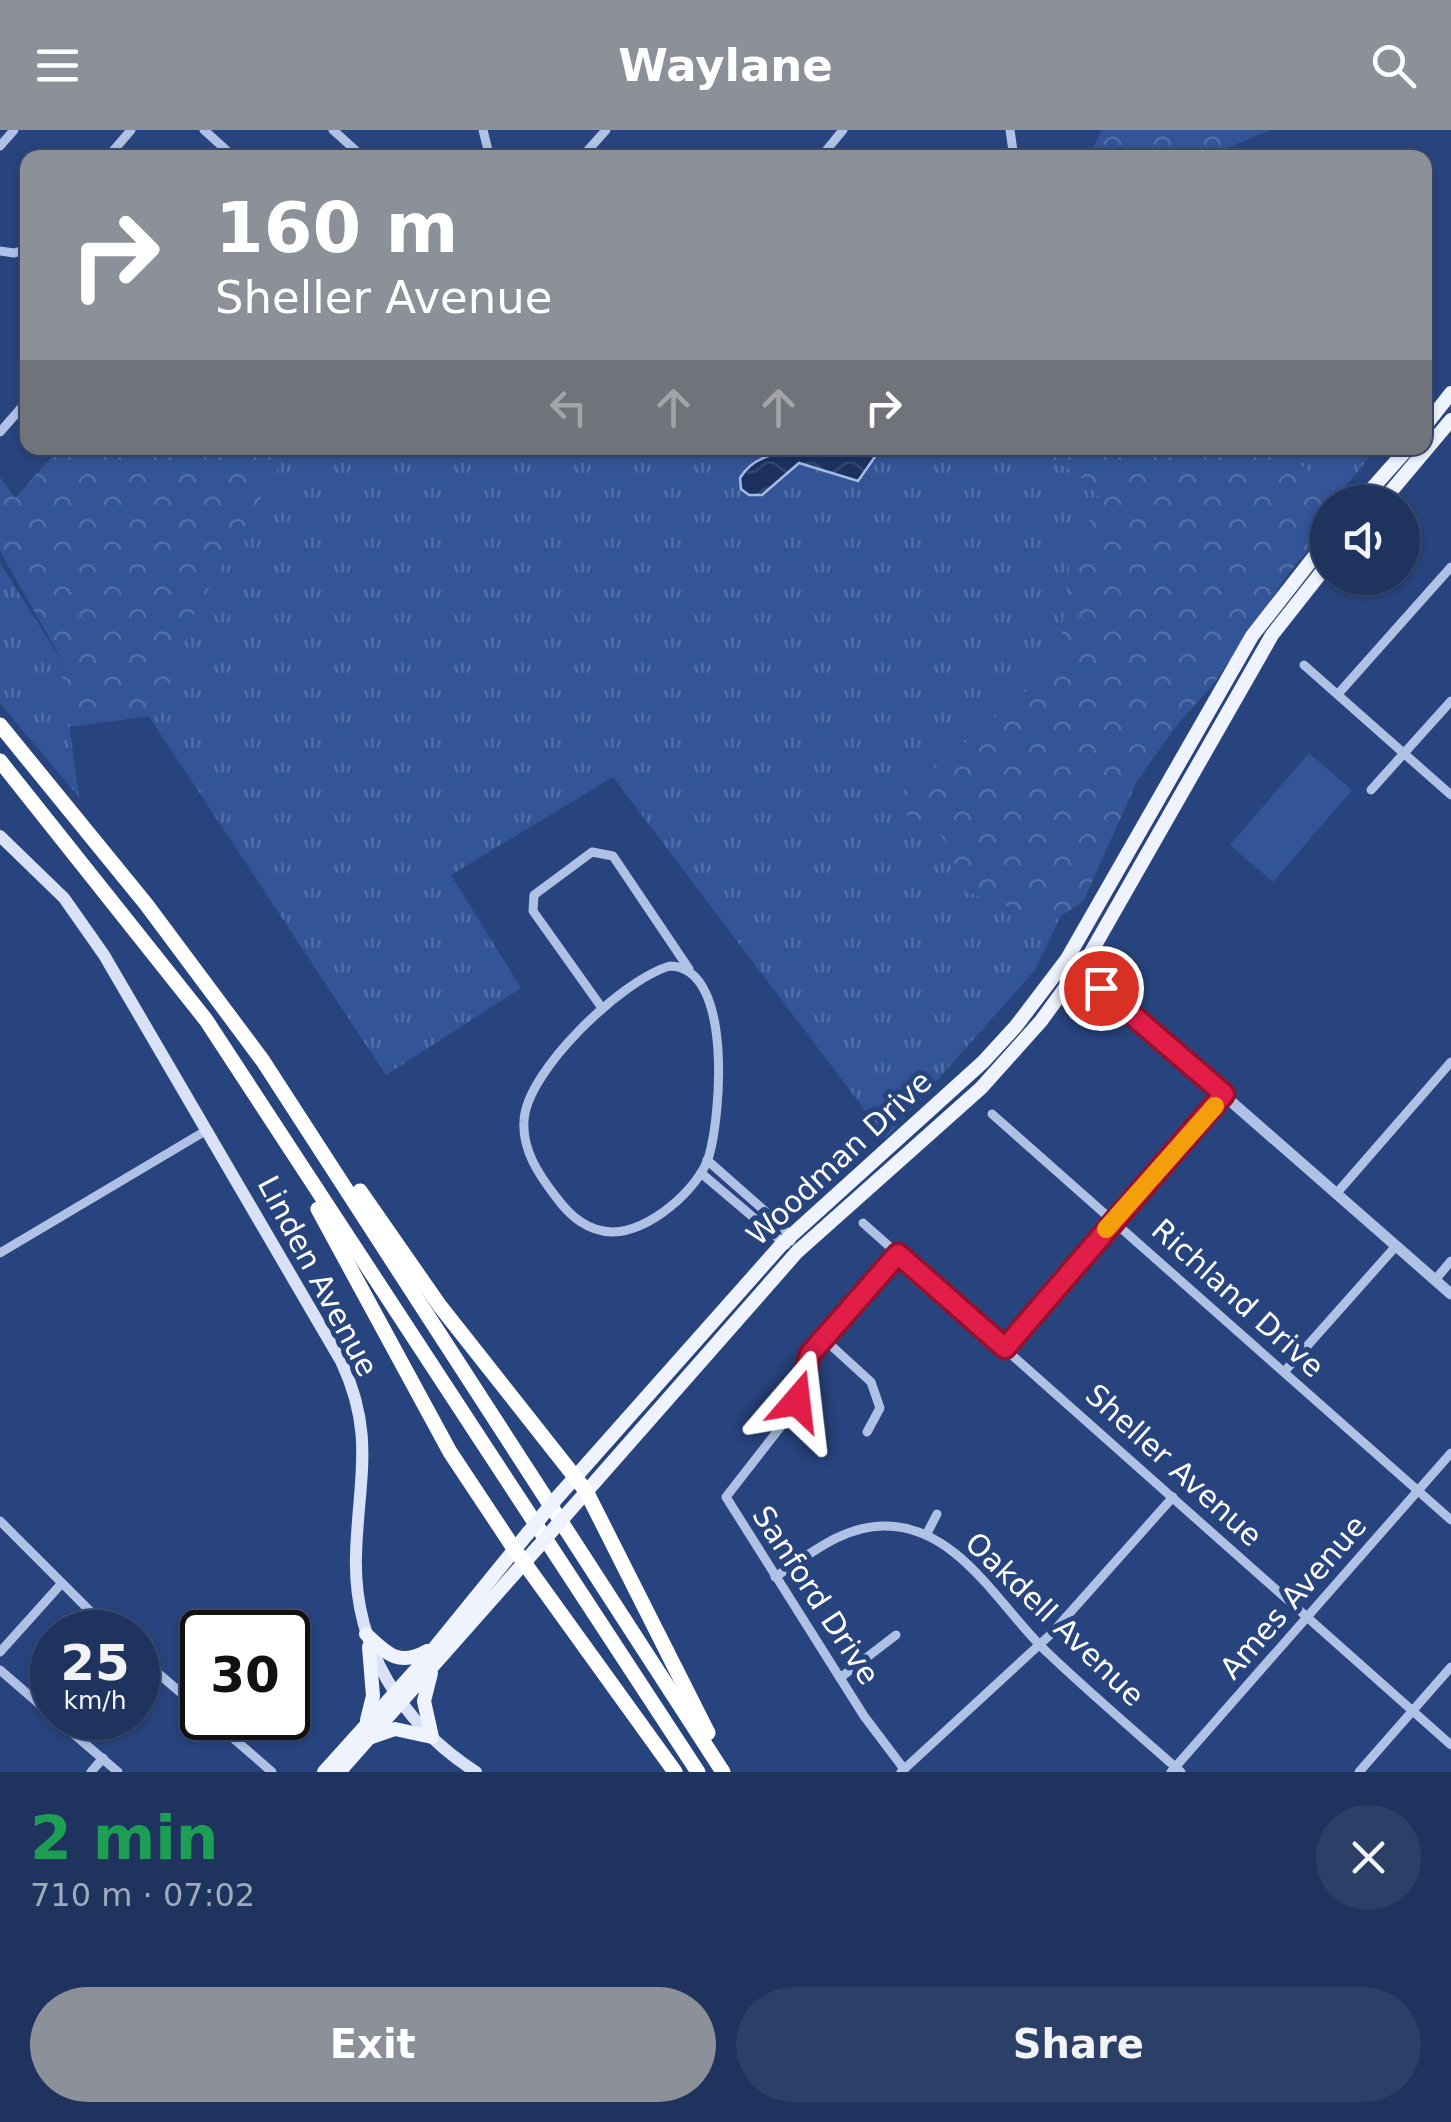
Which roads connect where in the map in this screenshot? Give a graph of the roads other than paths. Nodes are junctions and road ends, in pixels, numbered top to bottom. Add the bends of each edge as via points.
1 (14, 130) edge
2 (131, 130) edge
3 (204, 130) edge
4 (332, 130) edge
5 (606, 130) edge
6 (0, 146) edge
7 (114, 150) edge
8 (225, 150) edge
9 (355, 150) edge
10 (588, 150) edge
11 (1451, 393) edge
12 (20, 409) edge
13 (1432, 417) edge
14 (1451, 420) edge
15 (0, 432) edge
16 (1432, 443) edge
17 (1402, 455) edge
18 (1422, 455) edge
19 (1375, 485) edge
20 (1396, 485) edge
21 (1310, 563) edge
22 (1451, 567) edge
23 (1310, 588) edge
24 (1304, 664) dead end
25 (1338, 694) junction
26 (1451, 701) edge
27 (0, 725) edge
28 (1404, 753) junction
29 (0, 761) edge
30 (1371, 790) dead end
31 (1451, 795) edge
32 (3, 843) edge
33 (1074, 964) junction
34 (689, 970) junction
35 (602, 1008) junction
36 (262, 1061) junction
37 (1451, 1062) edge
38 (1224, 1094) junction
39 (992, 1114) dead end
40 (207, 1130) junction
41 (282, 1138) junction
42 (707, 1160) junction
43 (700, 1173) junction
44 (1336, 1194) junction
45 (1114, 1221) junction
46 (863, 1224) dead end
47 (786, 1240) junction
48 (1396, 1246) junction
49 (798, 1252) junction
50 (0, 1254) edge
51 (898, 1254) junction
52 (1451, 1261) edge
53 (1435, 1280) junction
54 (1451, 1294) edge
55 (824, 1339) junction
56 (1005, 1348) junction
57 (1284, 1372) junction
58 (867, 1432) dead end
59 (611, 1451) junction
60 (1451, 1453) edge
61 (580, 1485) junction
62 (1418, 1491) junction
63 (1173, 1497) junction
64 (938, 1514) dead end
65 (0, 1520) edge
66 (1451, 1520) edge
67 (926, 1535) junction
68 (520, 1556) junction
69 (775, 1577) junction
70 (62, 1583) junction
71 (89, 1610) edge
72 (1308, 1618) junction
73 (896, 1635) dead end
74 (368, 1640) junction
75 (1039, 1645) junction
76 (437, 1646) junction
77 (0, 1652) edge
78 (1451, 1667) edge
79 (432, 1668) junction
80 (0, 1670) edge
81 (160, 1675) edge
82 (840, 1678) junction
83 (180, 1693) edge
84 (30, 1696) edge
85 (400, 1697) junction
86 (1412, 1710) junction
87 (368, 1731) junction
88 (432, 1737) junction
89 (82, 1740) edge
90 (235, 1740) edge
91 (1451, 1745) edge
92 (103, 1758) junction
93 (1176, 1770) edge
94 (903, 1771) edge
95 (91, 1772) edge
96 (118, 1772) edge
97 (272, 1772) edge
98 (324, 1772) edge
99 (339, 1772) edge
100 (476, 1772) edge
101 (675, 1772) edge
102 (698, 1772) edge
103 (726, 1772) edge
104 (1359, 1772) edge

1 - 6 street
2 - 7 street
3 - 8 street
4 - 9 street
5 - 10 street
11 - 13 main road
12 - 15 street
14 - 16 main road
17 - 19 main road
18 - 20 main road
21 - 33 main road, Woodman Drive via 1247,645
22 - 25 street
23 - 33 main road, Woodman Drive via 1262,651
24 - 25 street
25 - 28 street
26 - 28 street
27 - 36 highway
28 - 30 street
28 - 31 street
29 - 41 highway via 206,1020
32 - 40 main road, Linden Avenue via 78,916
33 - 38 street
33 - 47 main road, Woodman Drive via 983,1062
33 - 49 main road, Woodman Drive via 1004,1064
34 - 35 street via 661,968
34 - 35 street via 613,856 592,852 534,895 533,911
34 - 42 street via 705,987 717,1046
35 - 43 street via 528,1099 525,1140 540,1175 576,1219 614,1232 651,1223
36 - 61 highway
36 - 103 highway
37 - 44 street
38 - 44 street
38 - 45 street
39 - 45 street, Richland Drive
40 - 50 street
40 - 74 main road, Linden Avenue via 351,1384 364,1446 356,1572
41 - 68 highway via 411,1384
41 - 102 highway
42 - 43 street
42 - 47 street
43 - 47 street
44 - 48 street
45 - 56 street
45 - 57 street, Richland Drive
46 - 51 street, Sheller Avenue
47 - 49 street
47 - 59 main road, Woodman Drive
48 - 53 street
48 - 57 street
49 - 59 main road, Woodman Drive
51 - 55 street, Sanford Drive
51 - 56 street, Sheller Avenue
52 - 53 street
53 - 54 street
55 - 58 street via 876,1388 880,1408
55 - 69 street, Sanford Drive via 806,1362 788,1420 726,1497
56 - 63 street, Sheller Avenue
57 - 62 street, Richland Drive
59 - 61 main road, Woodman Drive
60 - 62 street, Ames Avenue
61 - 68 main road, Woodman Drive, bridge via 565,1516 538,1547
61 - 68 main road, Woodman Drive, bridge via 555,1500 528,1533
61 - 103 highway
62 - 66 street, Richland Drive
62 - 72 street, Ames Avenue
63 - 72 street, Sheller Avenue
63 - 75 street
64 - 67 street
65 - 70 street
67 - 69 street, Oakdell Avenue via 898,1526 856,1530
67 - 75 street, Oakdell Avenue via 967,1566
68 - 76 main road, Woodman Drive
68 - 79 main road, Woodman Drive
68 - 101 highway
69 - 82 street, Sanford Drive
70 - 71 street
70 - 77 street
72 - 86 street, Sheller Avenue
72 - 93 street, Ames Avenue
73 - 82 street
74 - 76 main road via 399,1660
74 - 85 main road, Linden Avenue
74 - 87 main road
75 - 93 street, Oakdell Avenue
75 - 94 street
76 - 85 main road, Woodman Drive
78 - 86 street
79 - 85 main road, Woodman Drive
79 - 88 main road via 424,1700
80 - 84 street
81 - 83 street
82 - 94 street, Sanford Drive
85 - 87 main road, Woodman Drive
85 - 88 main road, Linden Avenue
86 - 91 street, Sheller Avenue
86 - 104 street
87 - 88 main road
87 - 98 main road, Woodman Drive
87 - 99 main road, Woodman Drive
88 - 100 main road, Linden Avenue
89 - 92 street
90 - 97 street
92 - 95 street
92 - 96 street

